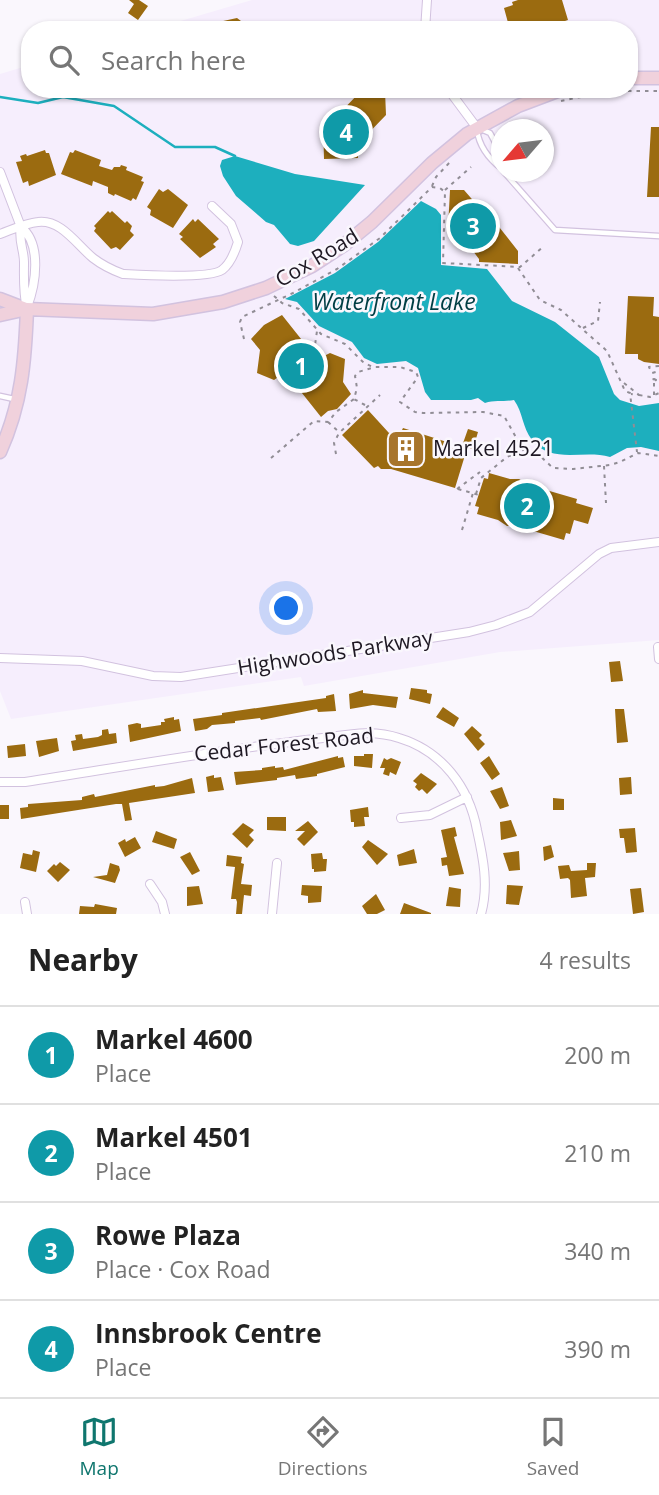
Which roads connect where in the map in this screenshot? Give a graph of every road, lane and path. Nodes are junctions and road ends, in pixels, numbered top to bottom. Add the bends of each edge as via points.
1 (427, 0) edge
2 (426, 21) edge
3 (638, 78) edge
4 (659, 78) edge
5 (638, 91) edge
6 (659, 91) edge
7 (455, 98) edge
8 (539, 98) edge
9 (579, 98) edge
10 (552, 104) dead end
11 (477, 128) junction
12 (491, 135) edge
13 (491, 159) edge
14 (451, 161) dead end
15 (471, 167) dead end
16 (0, 172) edge
17 (514, 182) edge
18 (432, 187) junction
19 (444, 191) junction
20 (212, 206) dead end
21 (21, 227) junction
22 (0, 234) edge
23 (659, 236) edge
24 (544, 246) dead end
25 (517, 267) junction
26 (266, 288) junction
27 (0, 299) edge
28 (279, 300) junction
29 (600, 302) dead end
30 (27, 309) junction
31 (0, 315) edge
32 (583, 328) junction
33 (318, 330) junction
34 (244, 339) dead end
35 (314, 352) dead end
36 (659, 366) edge
37 (373, 367) junction
38 (659, 371) edge
39 (654, 373) junction
40 (623, 382) junction
41 (630, 393) junction
42 (659, 393) edge
43 (380, 395) dead end
44 (639, 395) junction
45 (0, 396) edge
46 (653, 396) junction
47 (354, 399) junction
48 (18, 400) junction
49 (367, 407) junction
50 (328, 422) junction
51 (339, 433) junction
52 (522, 450) junction
53 (0, 452) edge
54 (638, 453) junction
55 (336, 454) dead end
56 (659, 456) edge
57 (271, 458) dead end
58 (604, 466) junction
59 (480, 472) dead end
60 (465, 483) junction
61 (475, 494) junction
62 (606, 503) dead end
63 (462, 530) dead end
64 (659, 541) edge
65 (658, 647) edge
66 (0, 658) edge
67 (659, 659) edge
68 (0, 782) edge
69 (467, 797) junction
70 (401, 818) dead end
71 (277, 863) dead end
72 (150, 884) dead end
73 (25, 902) dead end
74 (27, 914) edge
75 (166, 914) edge
76 (272, 914) edge
77 (481, 914) edge

1 - 2 street
3 - 4 main road
5 - 6 path
7 - 11 street
8 - 11 main road, Cox Road
9 - 10 path
11 - 12 lane
11 - 13 lane via 478,140
11 - 26 main road, Cox Road via 443,153 344,245
14 - 18 path
15 - 19 path
16 - 21 street
17 - 23 lane via 555,230
18 - 19 path
18 - 28 path via 372,244
19 - 25 path via 443,263
20 - 21 street via 231,224 238,242 224,268 206,275 123,274 93,258 59,227 38,222
21 - 22 street
21 - 30 street via 28,233 34,257 33,292
24 - 25 path
25 - 32 path via 540,300
26 - 28 path
26 - 30 main road, Cox Road via 223,302 152,314
27 - 30 main road, Cox Road
28 - 33 path via 299,309
28 - 34 path via 242,317
29 - 32 path via 598,321
30 - 31 main road, Cox Road
30 - 48 main road
32 - 40 path via 607,351
33 - 35 path
33 - 37 path
36 - 39 path via 649,366
37 - 47 path via 356,373
37 - 52 path via 416,372 418,377 400,402 415,412 504,416
38 - 39 path
39 - 46 path
40 - 41 path
40 - 44 path
41 - 44 path
41 - 54 path
42 - 46 path
43 - 49 path
44 - 46 path
45 - 48 lane
47 - 49 path
47 - 50 path
48 - 53 main road
49 - 51 path
50 - 51 path
50 - 57 path via 314,421
51 - 55 path via 334,443
52 - 58 path via 529,456 539,455 553,468
52 - 61 path via 481,478
54 - 56 path
54 - 58 path
58 - 62 path
59 - 60 path
60 - 61 path
60 - 61 path via 457,489
61 - 63 path
64 - 66 street, Highwoods Parkway via 611,548 530,612 469,632 181,677 153,677 82,661
65 - 67 street
68 - 69 street, Cedar Forest Road via 363,732 399,738 430,753 451,771
69 - 70 street via 430,815
69 - 77 street, Cedar Forest Road via 484,872
71 - 76 street
72 - 75 street
73 - 74 street

